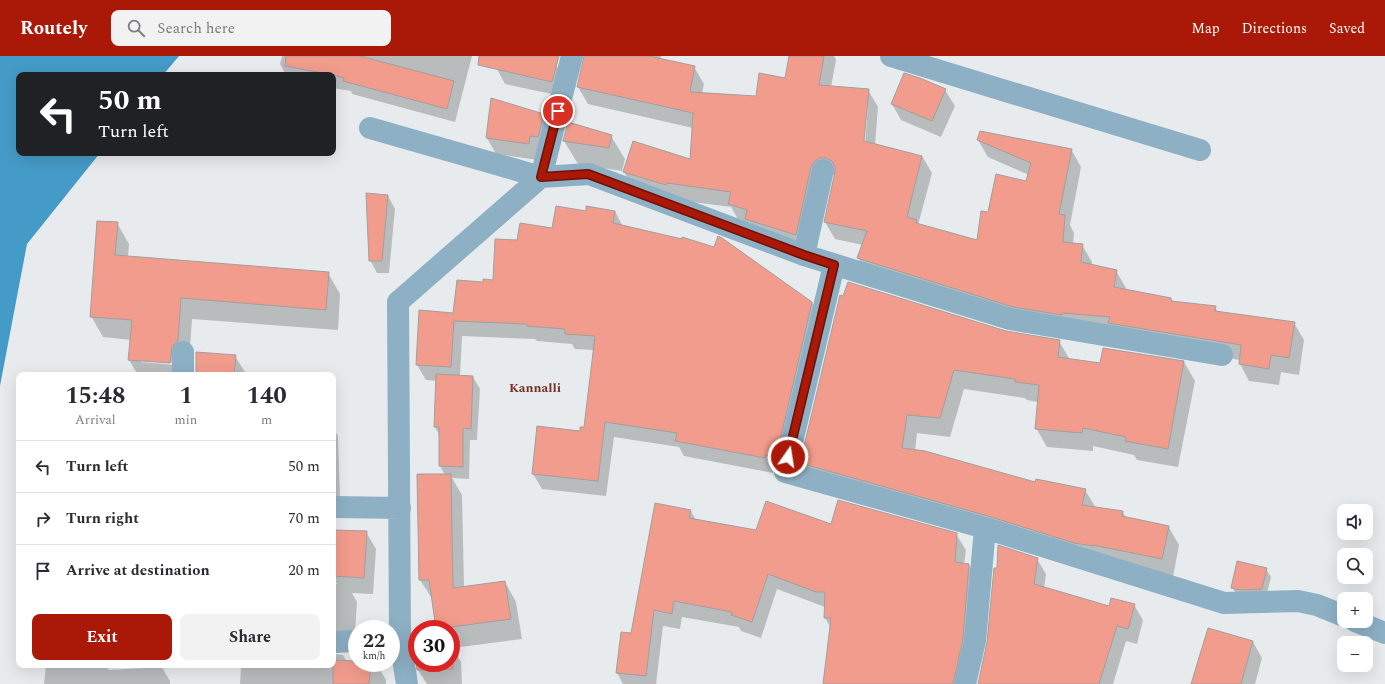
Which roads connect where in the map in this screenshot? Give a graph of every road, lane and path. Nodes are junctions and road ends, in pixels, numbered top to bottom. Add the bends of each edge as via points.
1 (572, 56) edge
2 (891, 56) edge
3 (925, 61) edge
4 (370, 128) dead end
5 (1200, 150) dead end
6 (823, 170) dead end
7 (541, 177) junction
8 (804, 255) junction
9 (834, 265) junction
10 (183, 352) dead end
11 (1222, 355) dead end
12 (183, 372) edge
13 (336, 507) edge
14 (400, 508) junction
15 (985, 528) junction
16 (1337, 613) edge
17 (397, 620) edge
18 (1372, 628) edge
19 (1385, 633) edge
20 (348, 641) edge
21 (336, 642) edge
22 (400, 657) edge
23 (407, 684) edge
24 (965, 684) edge

1 - 7 street
2 - 3 street
3 - 5 street
4 - 7 street
6 - 8 street
7 - 8 street via 588,174
7 - 14 street via 398,302
8 - 9 street
9 - 11 street via 1010,319
9 - 15 street via 785,472
10 - 12 street
13 - 14 street
14 - 17 street
15 - 16 street via 1224,603 1298,602 1317,605
15 - 24 street via 975,641
18 - 19 street
20 - 21 street
22 - 23 street

